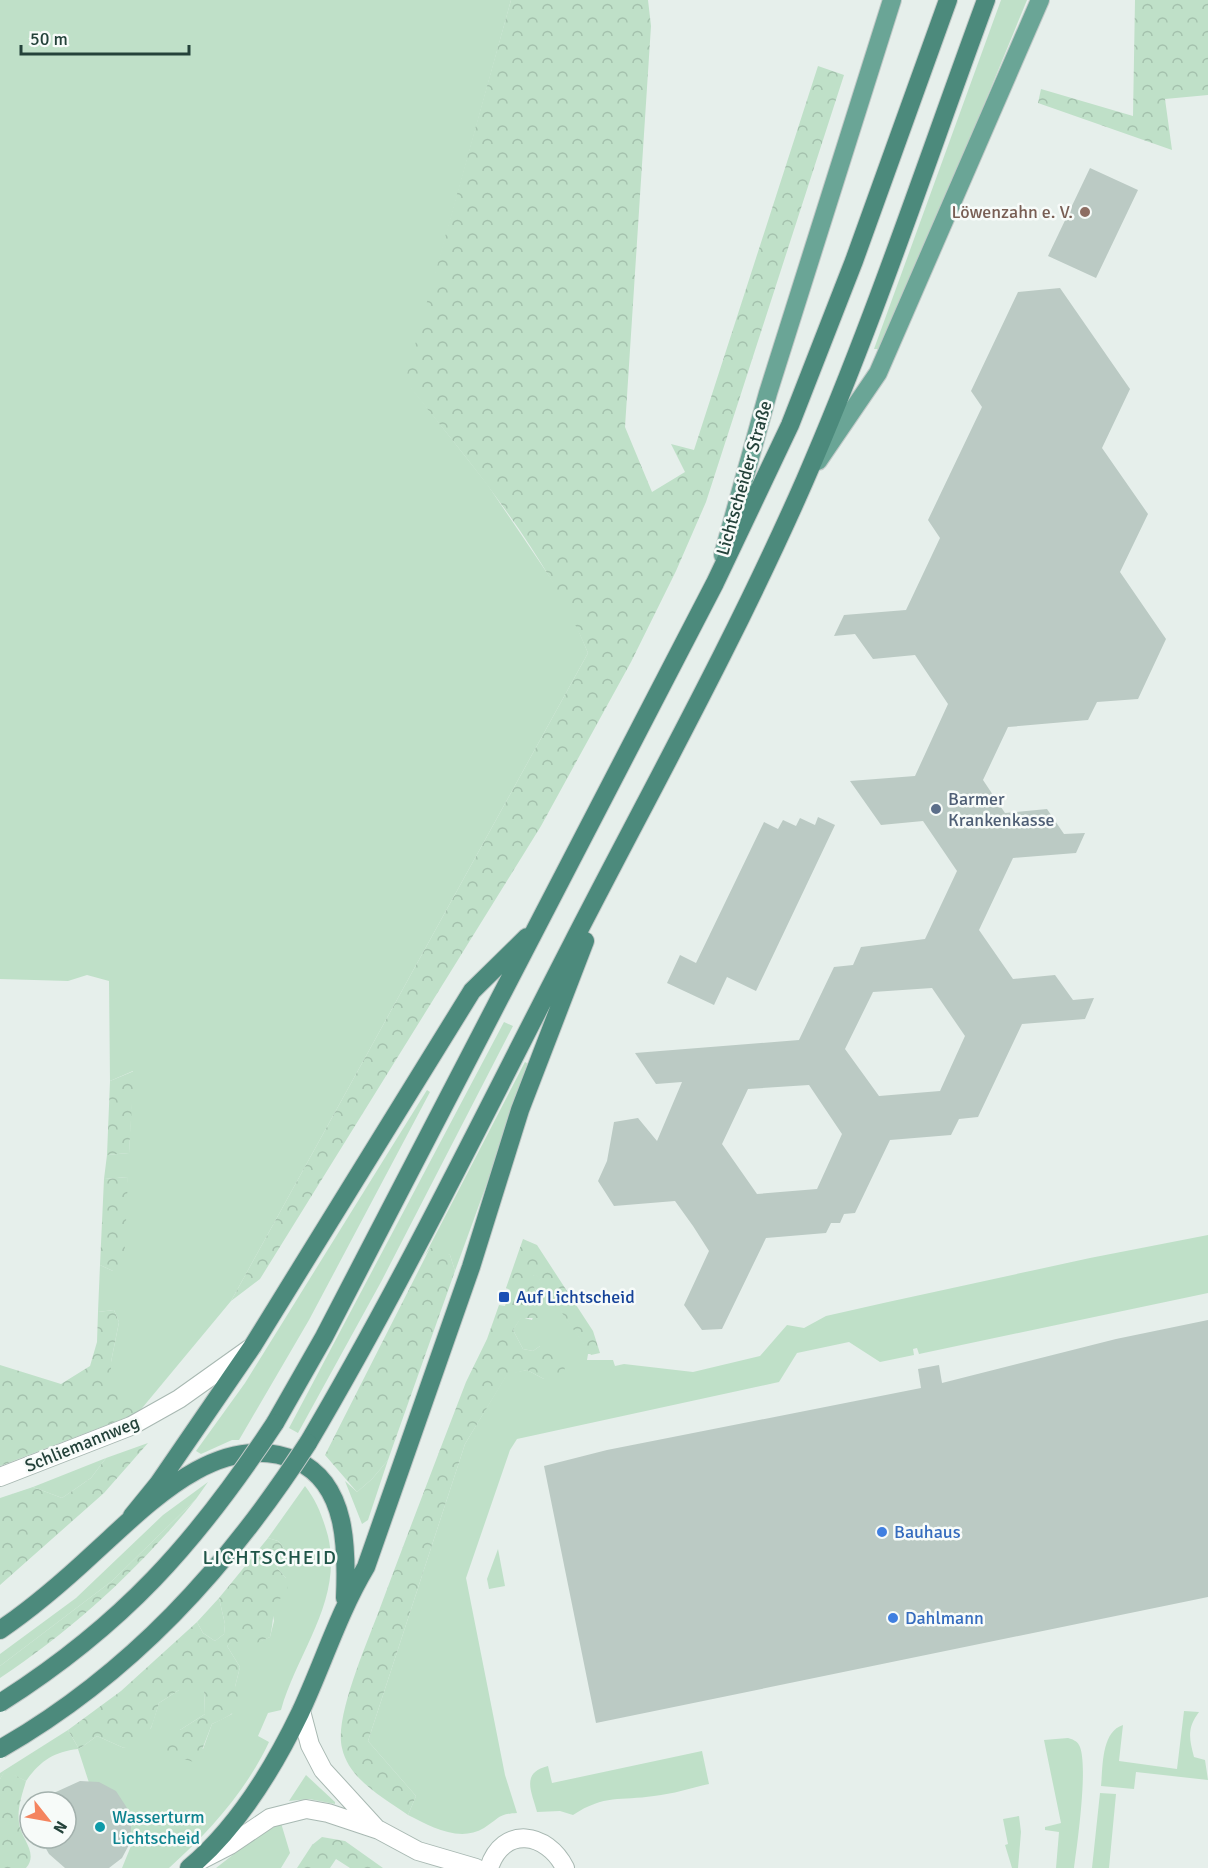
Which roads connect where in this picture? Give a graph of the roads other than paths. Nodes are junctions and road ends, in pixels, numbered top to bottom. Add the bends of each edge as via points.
1 (892, 0) edge
2 (948, 0) edge
3 (986, 0) edge
4 (1040, 0) edge
5 (805, 480) junction
6 (715, 583) junction
7 (618, 855) junction
8 (535, 930) junction
9 (252, 1347) junction
10 (0, 1477) edge
11 (132, 1516) junction
12 (345, 1602) junction
13 (0, 1630) edge
14 (0, 1703) edge
15 (301, 1711) junction
16 (0, 1749) edge
17 (379, 1830) junction
18 (192, 1866) edge
19 (476, 1868) edge
20 (489, 1868) edge
21 (565, 1868) edge

1 - 6 main road, Lichtscheider Straße via 768,393
2 - 6 highway via 790,425
3 - 5 highway via 871,314
4 - 5 main road via 878,373
5 - 7 highway
6 - 8 highway, Lichtscheider Straße
7 - 12 highway via 520,1110 471,1267 366,1567
7 - 16 highway, bridge via 348,1376 248,1531 172,1618 121,1665
8 - 9 highway via 472,991
8 - 14 highway, Lichtscheider Straße, bridge via 324,1337 239,1477 189,1542 140,1595 86,1644
9 - 10 street, Schliemannweg via 179,1399 132,1426
9 - 11 highway
11 - 12 highway via 163,1491 212,1464 242,1453 278,1453 315,1473 336,1504 346,1542
11 - 13 highway via 55,1588
12 - 15 highway
15 - 17 street via 322,1770
15 - 18 highway via 252,1797
17 - 18 street via 317,1810 292,1811 270,1818
17 - 19 street via 418,1851
20 - 21 street via 498,1850 525,1838 547,1844

